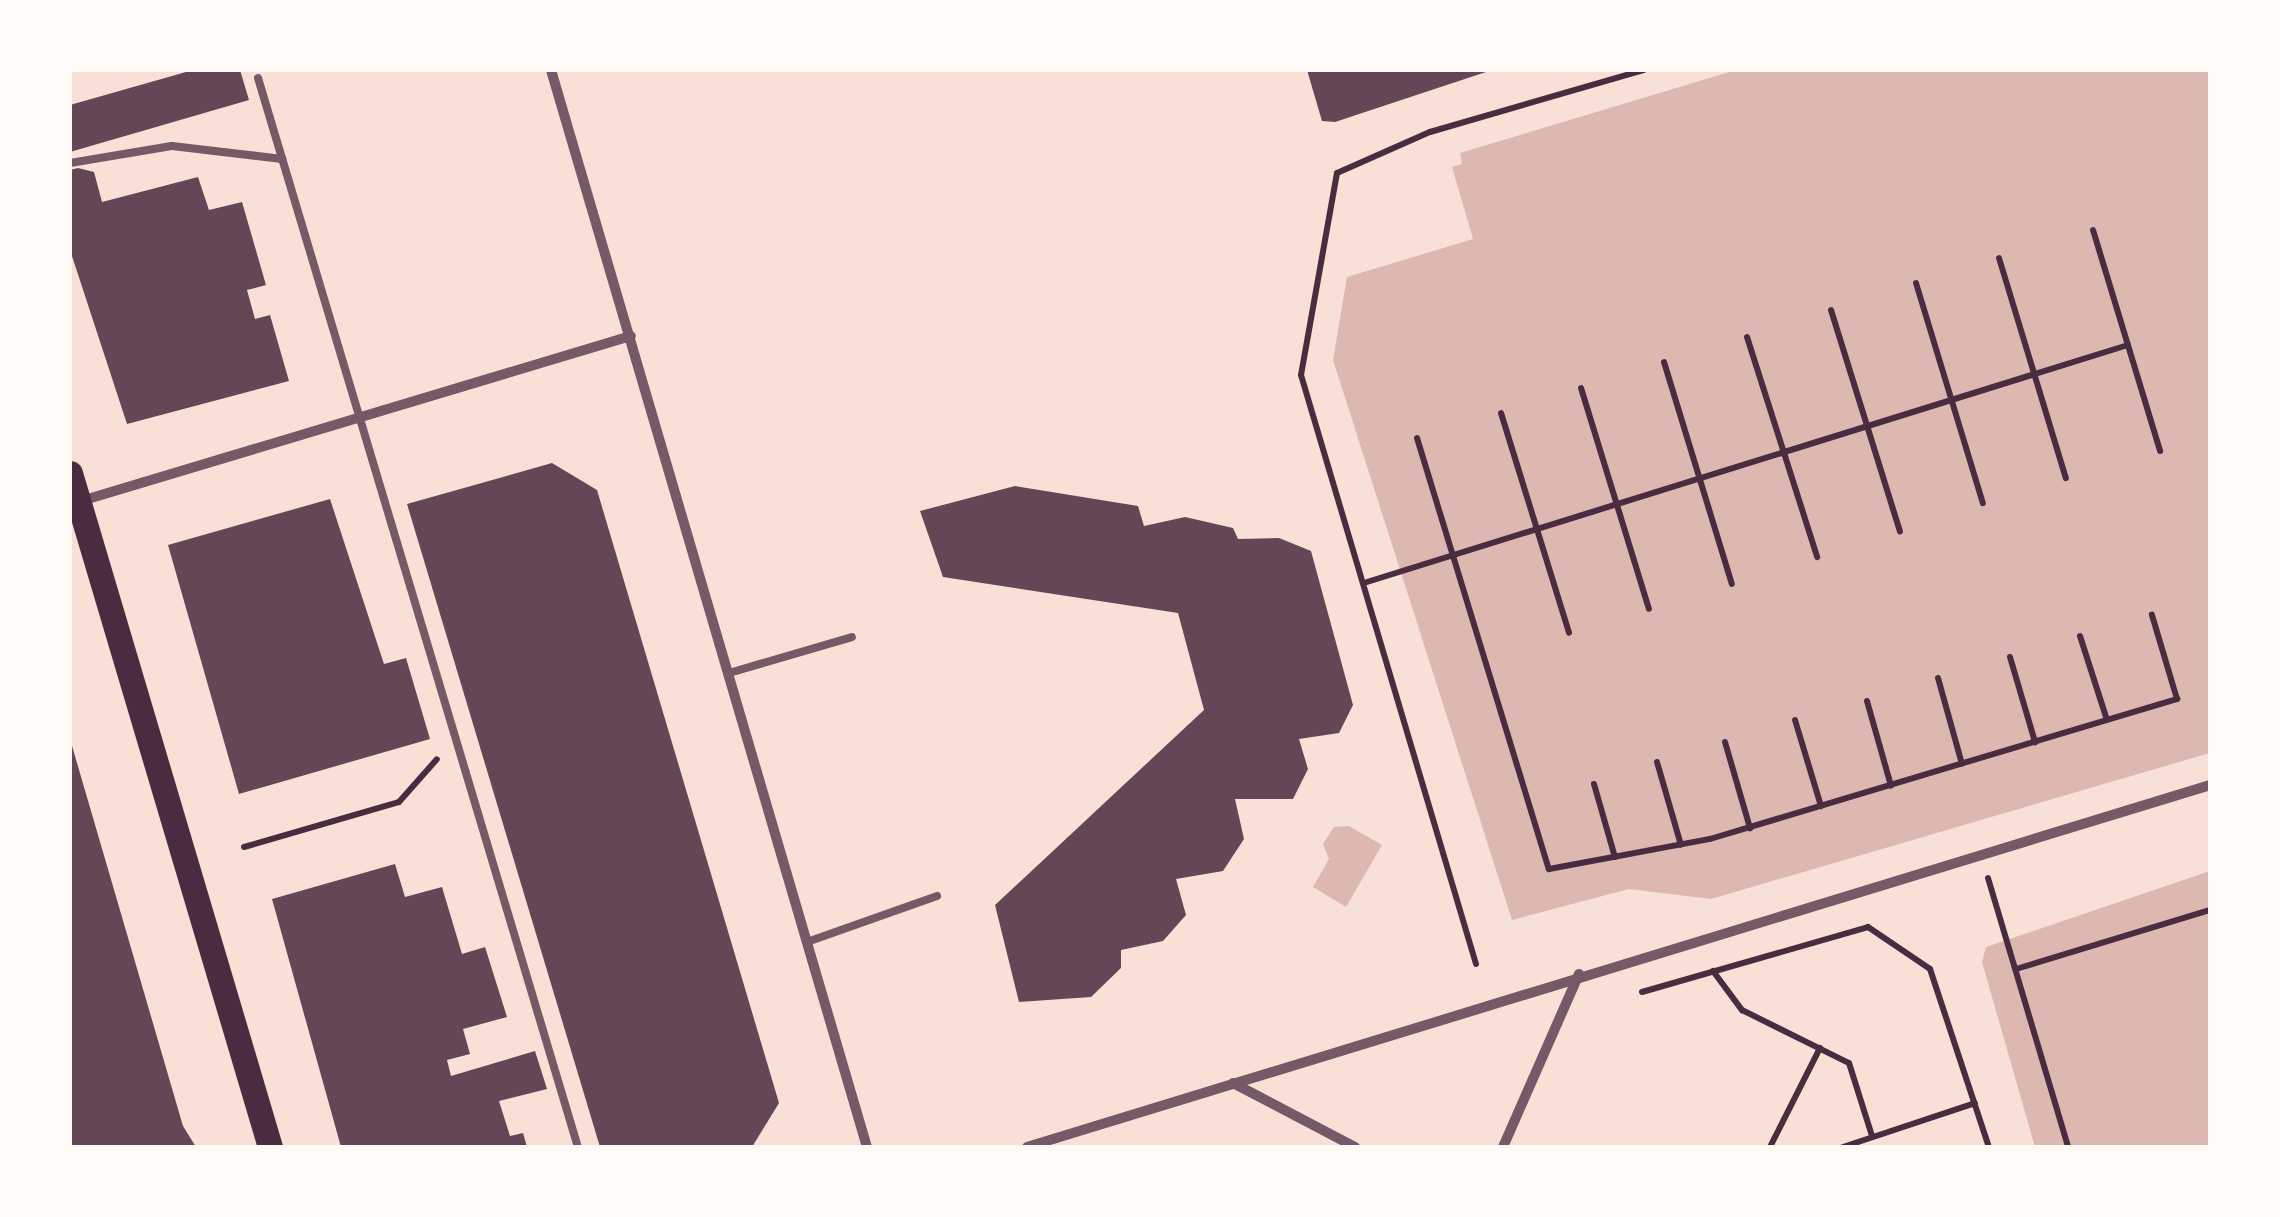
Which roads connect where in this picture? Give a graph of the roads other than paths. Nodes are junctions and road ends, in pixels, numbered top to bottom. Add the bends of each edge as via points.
1 (551, 70) edge
2 (258, 78) dead end
3 (282, 158) junction
4 (70, 163) edge
5 (631, 336) junction
6 (360, 417) junction
7 (70, 472) edge
8 (74, 503) edge
9 (852, 637) dead end
10 (728, 672) junction
11 (2210, 785) edge
12 (937, 896) dead end
13 (807, 942) junction
14 (1580, 974) junction
15 (1233, 1083) junction
16 (270, 1147) edge
17 (578, 1147) edge
18 (867, 1147) edge
19 (1027, 1147) edge
20 (1354, 1147) edge
21 (1503, 1147) edge

1 - 5 street
2 - 3 lane
3 - 4 lane via 172,146
3 - 6 lane
5 - 6 street
5 - 10 street
6 - 8 street
6 - 17 lane
7 - 8 main road
8 - 16 main road
9 - 10 lane
10 - 13 street
11 - 14 street
12 - 13 lane
13 - 18 street
14 - 15 street
14 - 21 street
15 - 19 street
15 - 20 street

